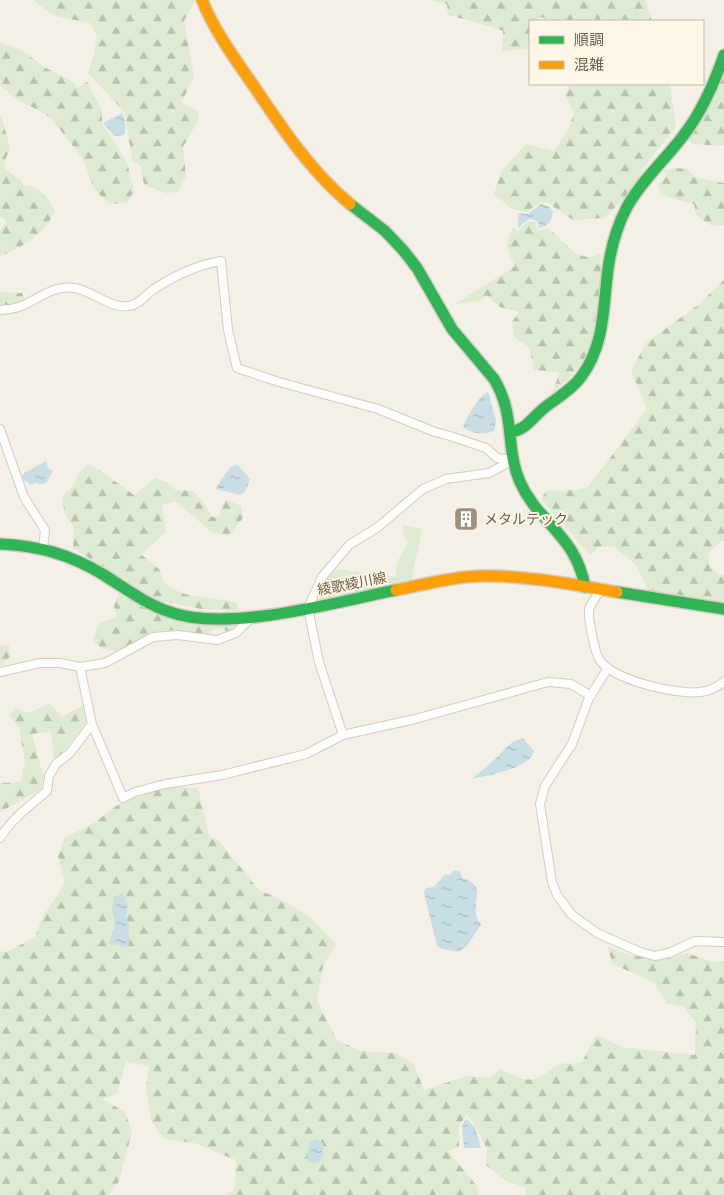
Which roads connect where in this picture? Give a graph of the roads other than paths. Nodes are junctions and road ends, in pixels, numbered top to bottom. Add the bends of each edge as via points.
1 (202, 0) edge
2 (724, 55) edge
3 (0, 310) edge
4 (0, 428) edge
5 (510, 432) junction
6 (513, 460) junction
7 (0, 544) edge
8 (44, 548) junction
9 (585, 587) junction
10 (600, 590) junction
11 (308, 608) junction
12 (724, 609) edge
13 (252, 617) junction
14 (80, 666) junction
15 (608, 668) junction
16 (0, 672) edge
17 (724, 682) edge
18 (591, 696) junction
19 (92, 724) junction
20 (342, 736) junction
21 (0, 838) edge
22 (724, 942) edge

1 - 5 street via 219,33 288,137 316,172 401,247 412,261 452,329 492,375 504,396
2 - 5 street via 698,116 642,187 621,220 608,270 600,341 586,369 572,387 535,420 521,430
3 - 6 street via 19,307 50,290 74,288 114,304 131,306 189,270 220,261 228,330 237,368 378,409 434,432 486,448 497,458
4 - 8 street via 24,497 45,530
5 - 6 street
6 - 9 street via 524,490 579,562
6 - 11 street via 489,473 446,479 423,489 378,527 350,545 322,576
7 - 8 street, 綾歌綾川線
8 - 13 street, 綾歌綾川線 via 73,559 144,601 172,613 200,618
9 - 10 street, 綾歌綾川線
9 - 11 street, 綾歌綾川線 via 517,577 457,578
10 - 12 street, 綾歌綾川線
10 - 15 street via 589,610 595,650
11 - 13 street, 綾歌綾川線
11 - 20 street via 319,662
13 - 14 street via 236,633 216,640 178,635 153,637 105,663
14 - 16 street via 40,663
14 - 19 street
15 - 17 street via 648,686 679,691 699,693
15 - 18 street
18 - 20 street via 572,684 548,682 415,720
18 - 22 street via 572,744 545,786 540,804 552,882 557,895 572,916 597,933 640,952 655,956 695,941
19 - 20 street via 124,798 165,784 222,775 306,754
19 - 21 street via 70,753 56,764 49,776 47,790 17,817

